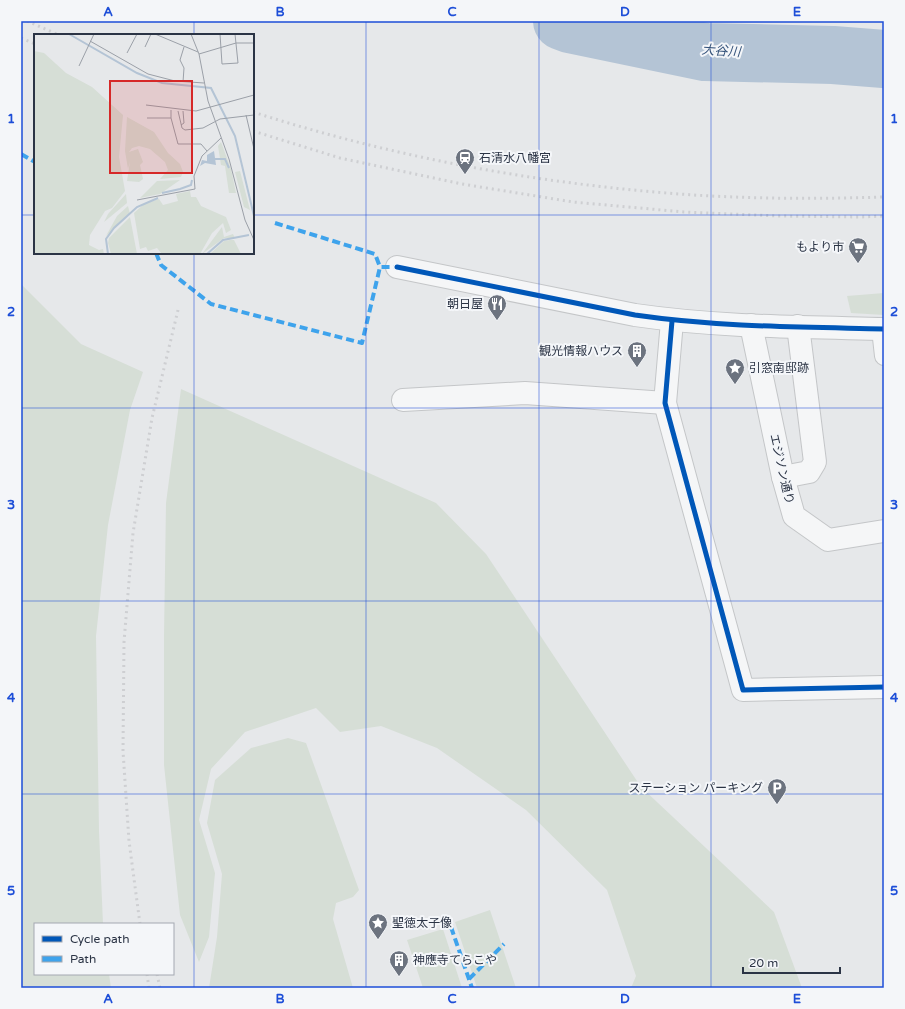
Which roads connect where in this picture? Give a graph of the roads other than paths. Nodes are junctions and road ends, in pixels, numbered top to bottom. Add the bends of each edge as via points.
1 (397, 267) dead end
2 (672, 321) junction
3 (751, 325) junction
4 (798, 326) junction
5 (883, 329) edge
6 (884, 356) edge
7 (403, 400) dead end
8 (665, 403) junction
9 (783, 477) junction
10 (884, 531) edge
11 (884, 688) edge

1 - 2 street
2 - 3 street
2 - 8 street
3 - 4 street
3 - 9 street, エジソン通り
4 - 5 street
4 - 9 street via 815,462 808,472
5 - 6 lane
7 - 8 street via 525,393
8 - 11 street via 743,690
9 - 10 street, エジソン通り via 794,516 828,540

